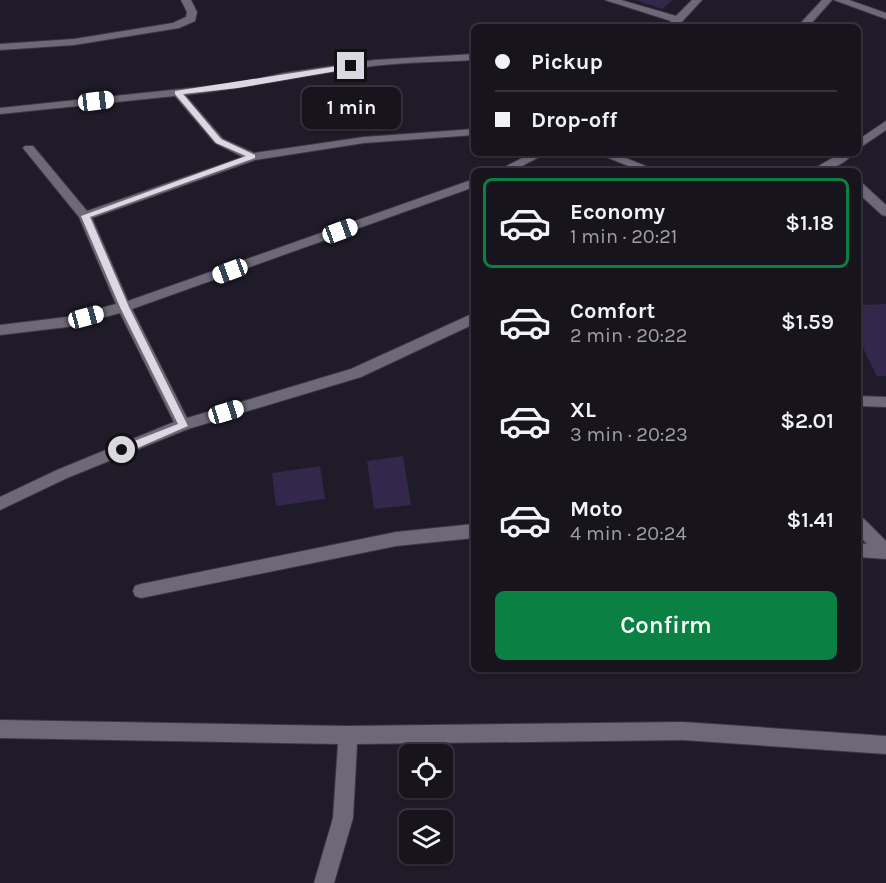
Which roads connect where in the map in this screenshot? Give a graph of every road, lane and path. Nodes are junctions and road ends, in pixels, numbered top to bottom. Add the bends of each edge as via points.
1 (186, 0) edge
2 (610, 0) edge
3 (697, 0) edge
4 (827, 0) edge
5 (839, 0) edge
6 (886, 16) edge
7 (675, 23) edge
8 (805, 24) edge
9 (0, 47) edge
10 (471, 57) edge
11 (178, 93) junction
12 (0, 111) edge
13 (886, 124) edge
14 (471, 132) edge
15 (861, 144) edge
16 (28, 148) dead end
17 (535, 156) edge
18 (610, 156) edge
19 (253, 157) junction
20 (509, 168) edge
21 (644, 168) edge
22 (471, 184) edge
23 (861, 189) edge
24 (886, 212) edge
25 (85, 216) junction
26 (124, 307) junction
27 (471, 319) edge
28 (0, 330) edge
29 (861, 401) edge
30 (886, 402) edge
31 (183, 426) junction
32 (0, 504) edge
33 (861, 527) edge
34 (471, 531) edge
35 (861, 550) edge
36 (886, 552) edge
37 (141, 591) dead end
38 (0, 729) edge
39 (348, 735) junction
40 (886, 746) edge
41 (324, 883) edge

1 - 9 street via 191,19 175,26 74,42
2 - 7 street
3 - 7 street
4 - 8 street
5 - 6 street
10 - 11 street via 374,63
11 - 12 street
11 - 19 street via 219,141
13 - 15 street
14 - 19 street via 364,140
16 - 25 street
17 - 20 street
18 - 21 street
19 - 25 street
22 - 26 street
23 - 24 street
25 - 26 street
26 - 28 street via 67,322
26 - 31 street
27 - 31 street via 356,373
29 - 30 street
31 - 32 street via 62,474
33 - 36 street
34 - 37 street via 396,539
35 - 36 street
38 - 39 street
39 - 40 street via 683,731
39 - 41 street via 343,818

